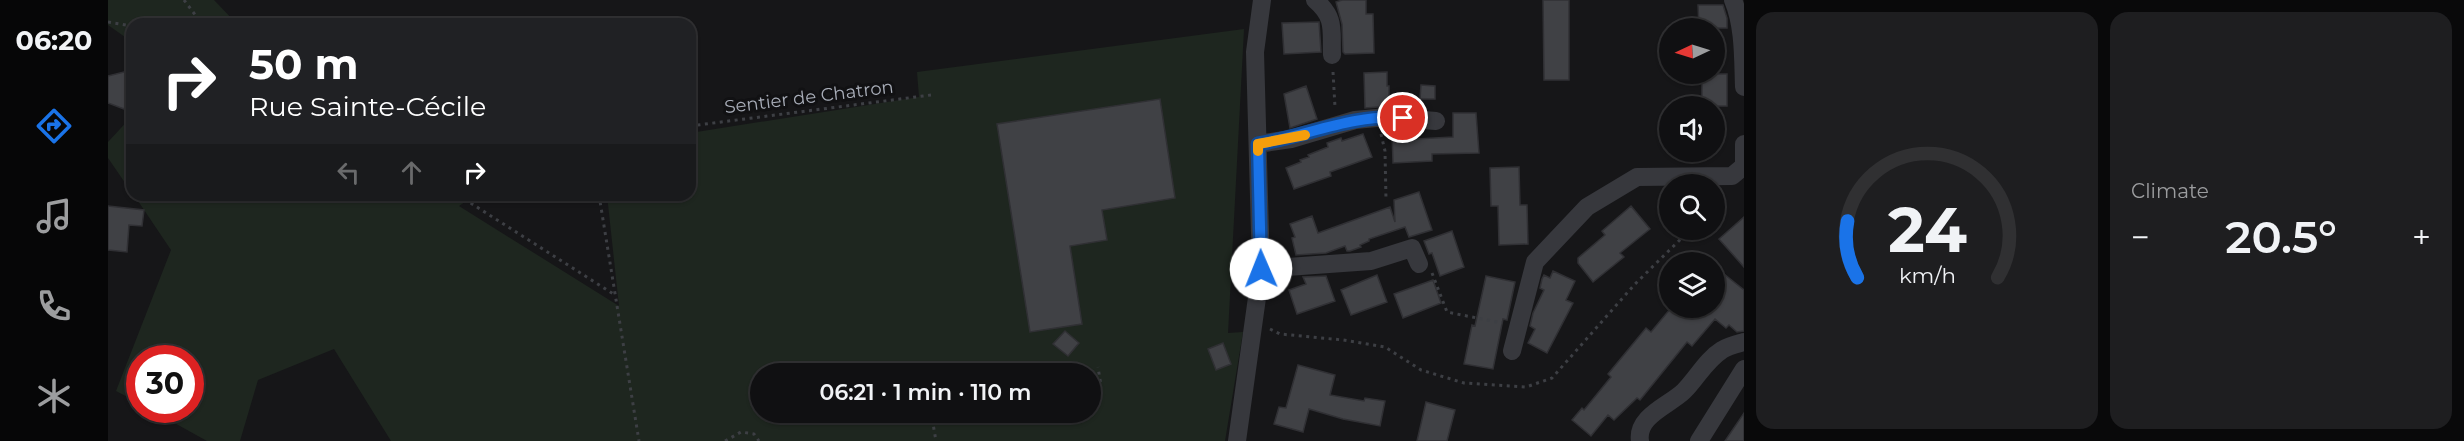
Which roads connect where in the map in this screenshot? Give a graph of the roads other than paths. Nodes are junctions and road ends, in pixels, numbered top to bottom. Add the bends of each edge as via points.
1 (1262, 0) edge
2 (1315, 0) edge
3 (1733, 0) edge
4 (1332, 55) road end
5 (1744, 87) edge
6 (1436, 121) dead end
7 (1258, 144) junction
8 (1744, 144) edge
9 (1744, 166) edge
10 (1419, 264) road end
11 (1261, 269) junction
12 (1744, 342) edge
13 (1512, 351) dead end
14 (1744, 369) edge
15 (1238, 441) edge
16 (1640, 441) edge
17 (1699, 441) edge

1 - 7 street via 1255,52
2 - 4 street via 1326,10 1331,22
3 - 5 street via 1738,10
6 - 7 street via 1355,120 1291,139
7 - 11 street
8 - 9 street
9 - 13 street via 1732,176 1636,177 1587,207 1535,262
10 - 11 street via 1412,248 1371,261
11 - 15 street
12 - 16 street via 1722,349 1683,392 1660,406 1646,423
14 - 17 street

